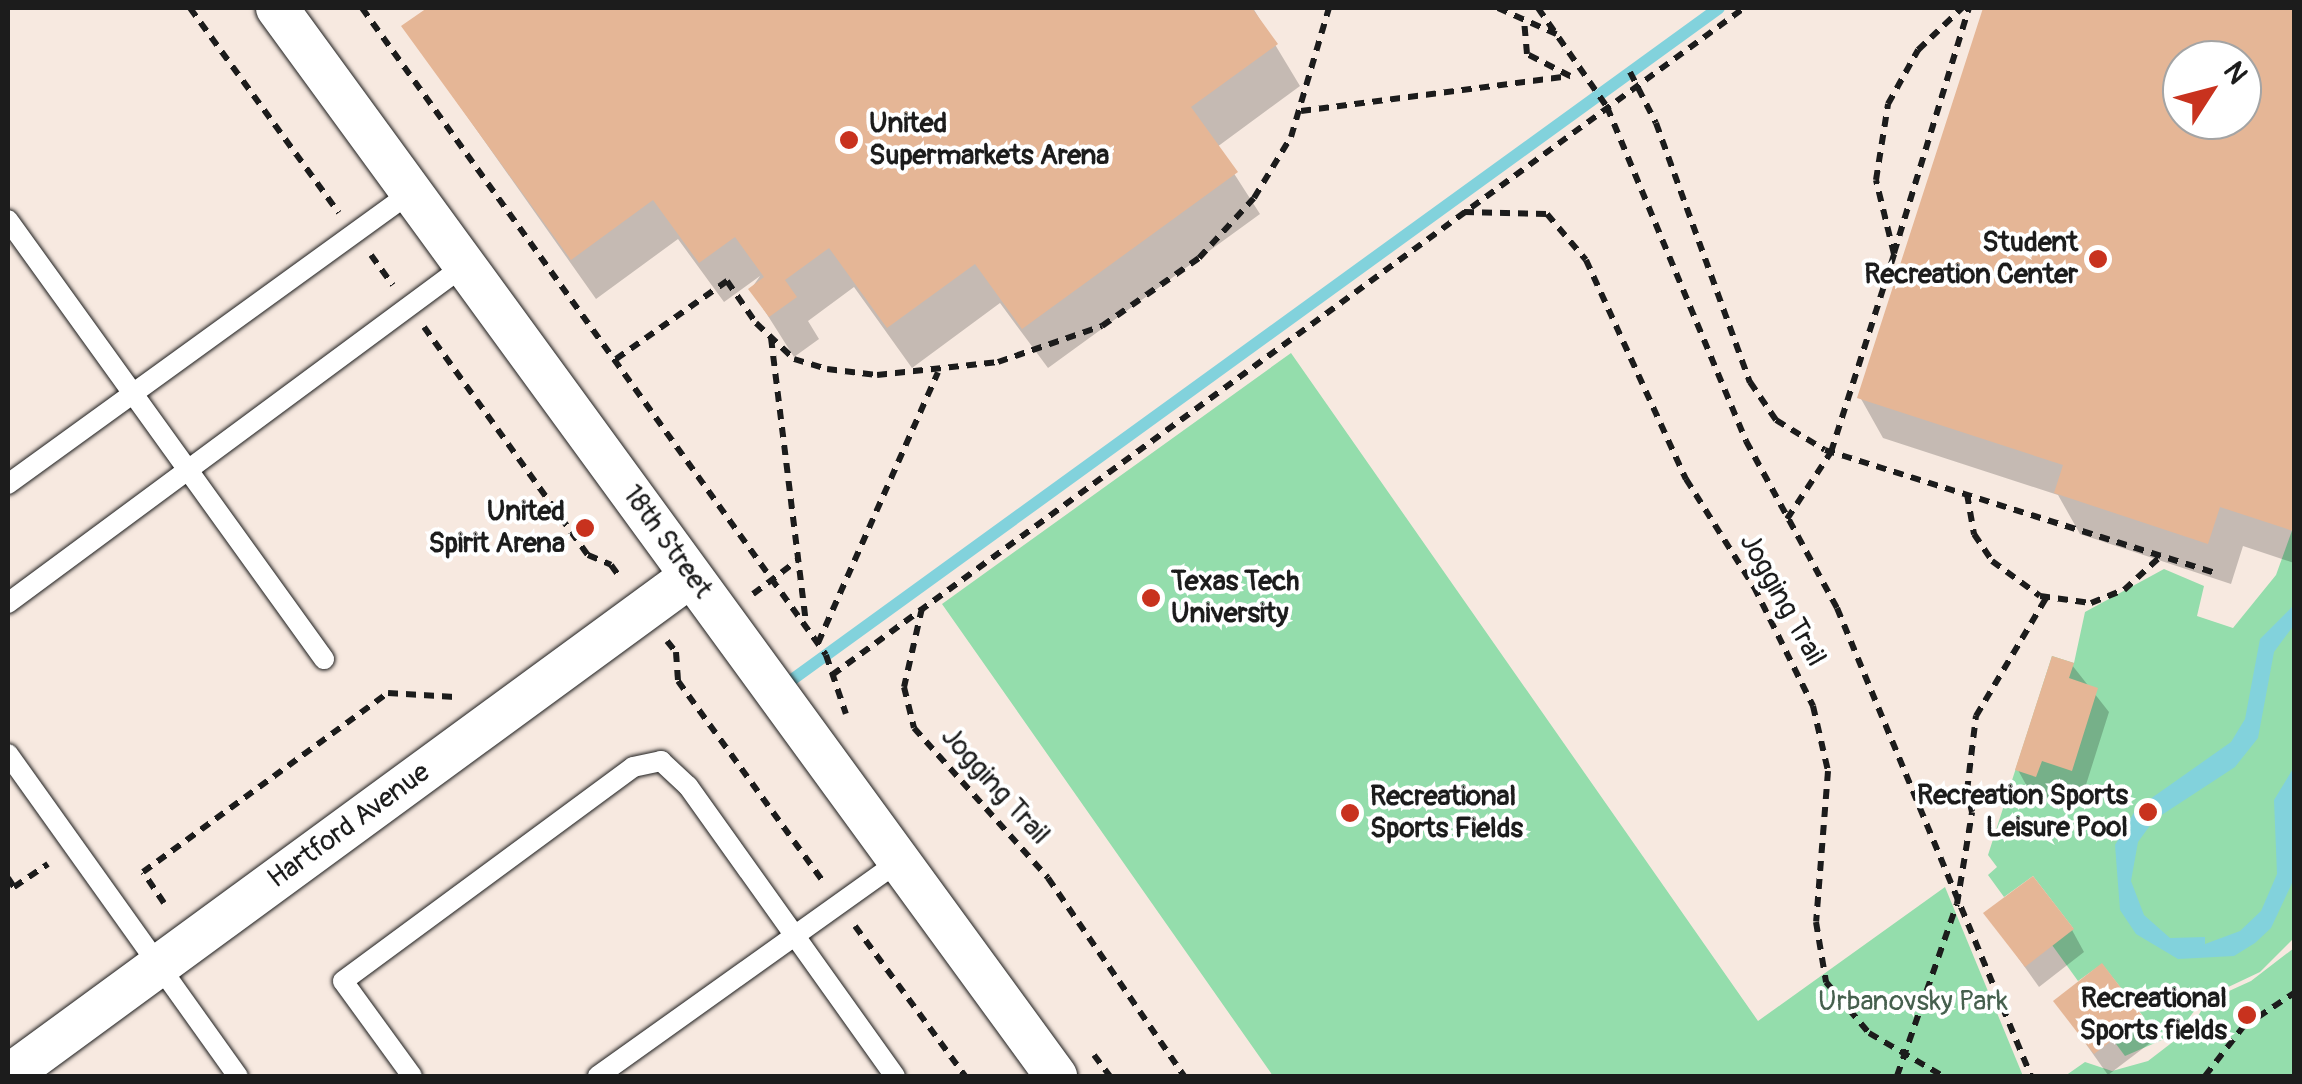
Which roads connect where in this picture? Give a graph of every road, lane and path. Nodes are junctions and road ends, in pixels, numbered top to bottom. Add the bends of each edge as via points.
1 (190, 8) edge
2 (278, 8) edge
3 (362, 8) edge
4 (1329, 8) edge
5 (1498, 8) edge
6 (1538, 8) edge
7 (1744, 8) edge
8 (1966, 8) edge
9 (1524, 19) junction
10 (1559, 36) junction
11 (1630, 72) dead end
12 (1638, 85) junction
13 (1607, 107) junction
14 (1301, 111) junction
15 (411, 192) junction
16 (1461, 213) junction
17 (8, 220) edge
18 (354, 232) junction
19 (1894, 254) junction
20 (465, 266) junction
21 (409, 307) junction
22 (770, 336) junction
23 (616, 359) junction
24 (938, 371) junction
25 (133, 393) junction
26 (1831, 452) junction
27 (188, 469) junction
28 (8, 484) edge
29 (1967, 494) junction
30 (1787, 519) junction
31 (2162, 556) junction
32 (2219, 574) dead end
33 (691, 576) junction
34 (2046, 598) junction
35 (8, 603) edge
36 (922, 607) junction
37 (644, 610) junction
38 (806, 626) junction
39 (818, 643) junction
40 (324, 659) dead end
41 (455, 696) dead end
42 (8, 754) edge
43 (899, 862) junction
44 (48, 864) dead end
45 (8, 878) edge
46 (164, 903) dead end
47 (838, 903) junction
48 (1958, 904) junction
49 (793, 936) junction
50 (161, 963) junction
51 (2294, 992) edge
52 (1905, 1055) junction
53 (8, 1076) edge
54 (238, 1076) edge
55 (412, 1076) edge
56 (598, 1076) edge
57 (895, 1076) edge
58 (965, 1076) edge
59 (1056, 1076) edge
60 (1184, 1076) edge
61 (1897, 1076) edge
62 (1943, 1076) edge
63 (2031, 1076) edge
64 (2205, 1076) edge

1 - 18 path
2 - 15 street, 18th Street
3 - 23 path
4 - 14 path
5 - 9 path
6 - 10 path
7 - 12 path
8 - 19 path
8 - 19 path via 1918,50 1888,104 1876,180
9 - 10 path
9 - 14 path via 1527,54 1570,76
10 - 13 path
11 - 12 path
12 - 13 path
12 - 26 path via 1750,382 1776,420
13 - 16 path
13 - 30 path via 1696,330
14 - 24 path via 1254,198 1199,258 1144,300 1064,344
15 - 18 lane
15 - 20 street, 18th Street
16 - 36 path
16 - 52 path, Jogging Trail via 1547,214 1586,260 1686,479 1754,587 1818,720 1829,793 1816,922 1826,982 1861,1026
17 - 25 lane
18 - 21 path
18 - 25 lane
19 - 26 path
20 - 21 lane
20 - 33 street, 18th Street
21 - 27 lane
21 - 37 path via 588,555 611,565
22 - 23 path via 727,281
22 - 24 path via 794,358 827,370
22 - 38 path
23 - 38 path
24 - 39 path
25 - 27 lane
25 - 28 lane
26 - 29 path
26 - 30 path
27 - 35 lane
27 - 40 lane
29 - 31 path
29 - 34 path via 1974,534 1992,561
30 - 48 path via 1838,608
31 - 32 path
31 - 34 path via 2124,590 2091,603
33 - 37 street, Hartford Avenue
33 - 43 street, 18th Street
34 - 48 path via 1976,716 1967,791 1972,812
36 - 39 path via 832,675
36 - 60 path, Jogging Trail via 904,688 914,728 1048,878
37 - 47 path via 676,652 678,681
37 - 50 street, Hartford Avenue
38 - 39 path
41 - 46 path via 388,693 143,872
42 - 50 lane
43 - 47 lane
43 - 59 street, 18th Street
44 - 45 path via 14,887
47 - 49 lane
47 - 58 path
48 - 52 path
48 - 63 path
49 - 55 lane via 688,786 661,760 634,767 343,981
49 - 56 lane
49 - 57 lane
50 - 53 street, Hartford Avenue
50 - 54 lane
51 - 64 path via 2243,1027
52 - 61 path
52 - 62 path, Jogging Trail

